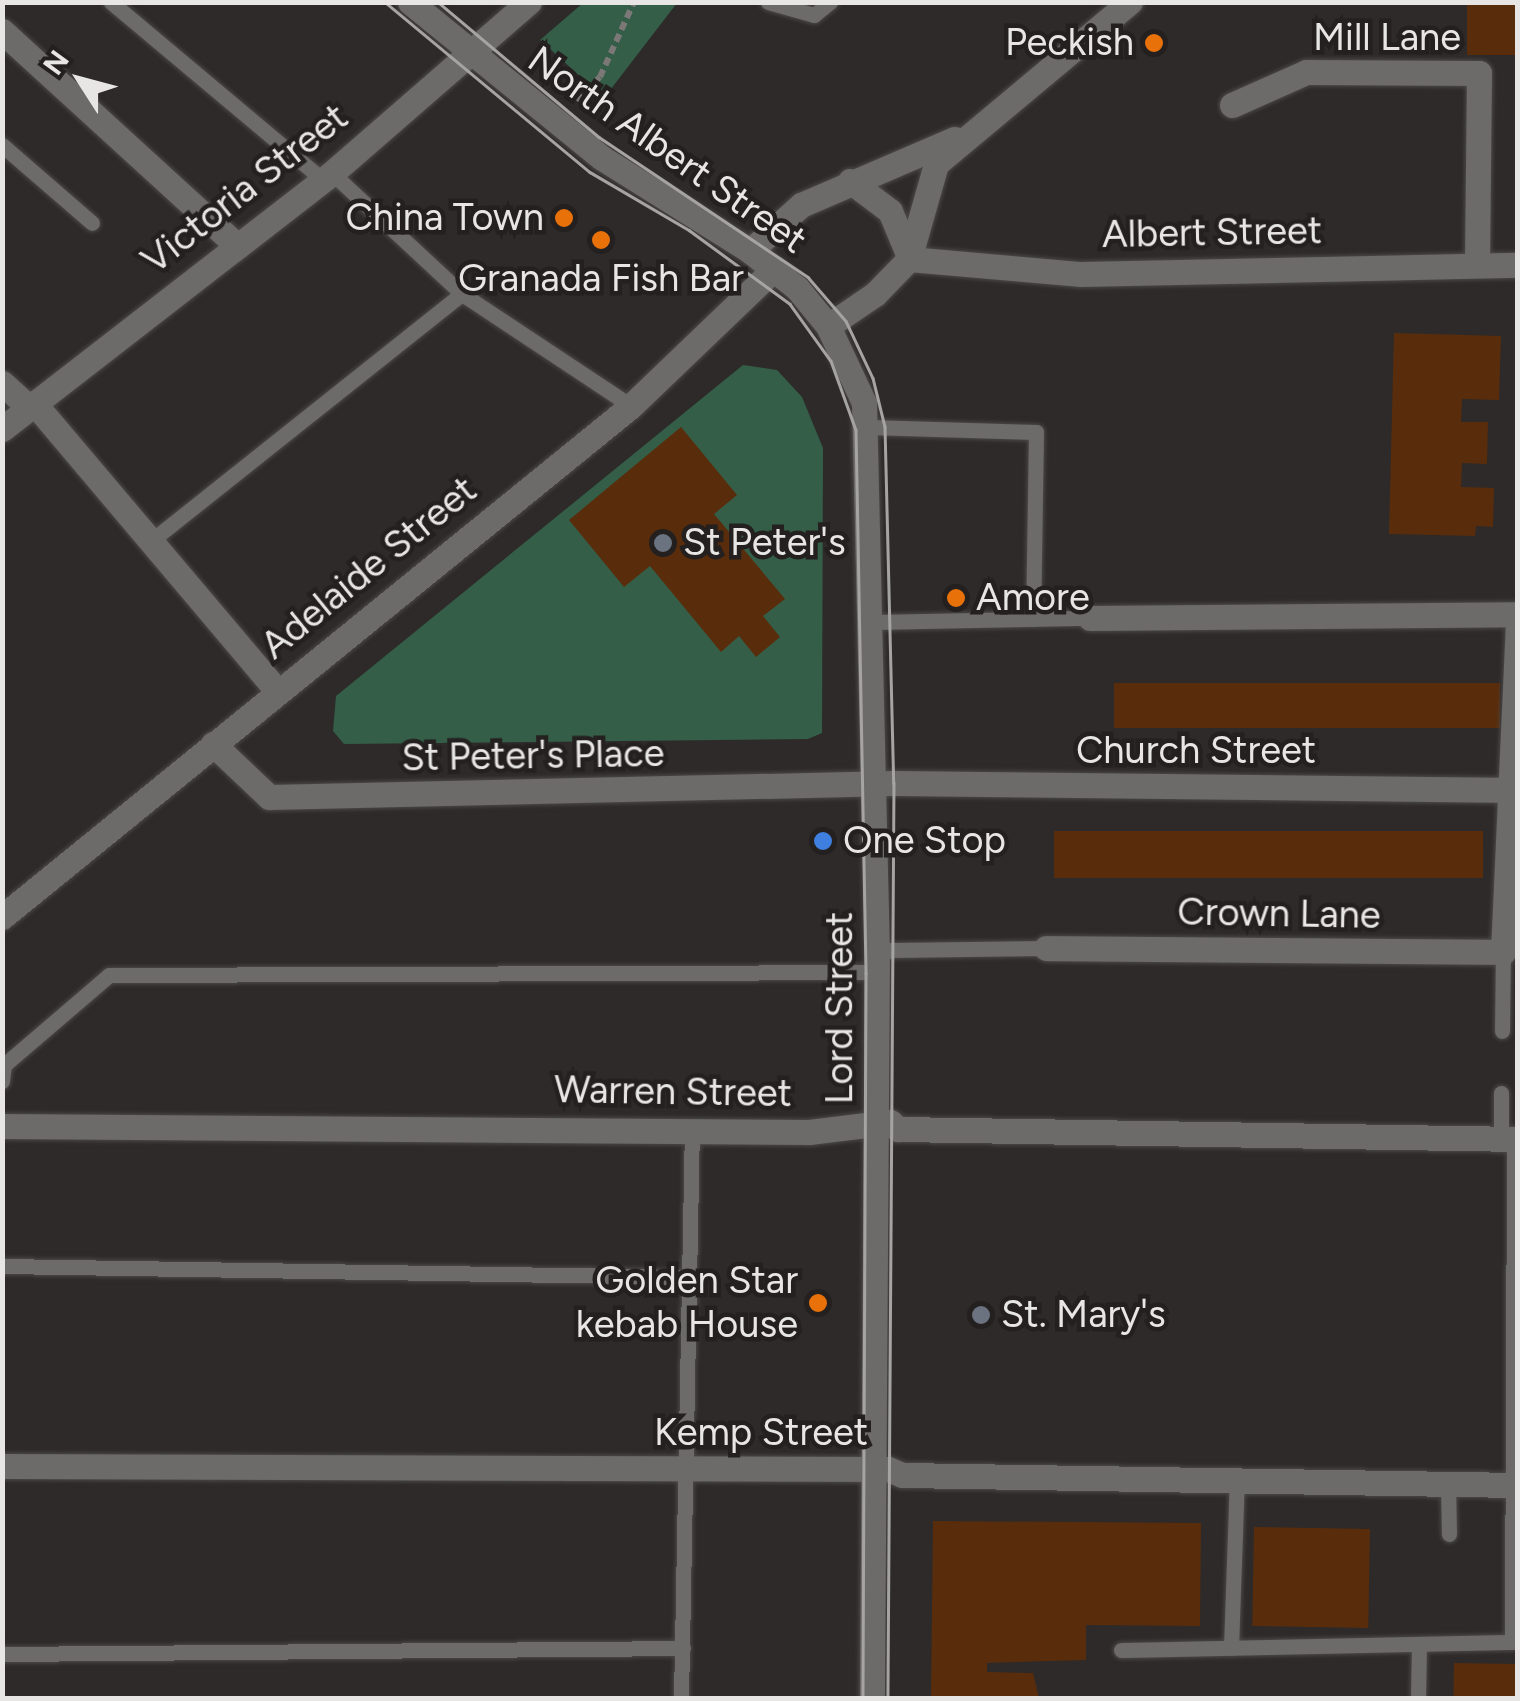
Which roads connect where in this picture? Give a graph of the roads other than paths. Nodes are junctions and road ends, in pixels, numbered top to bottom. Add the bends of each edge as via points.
1 (111, 2) edge
2 (410, 2) edge
3 (529, 2) edge
4 (768, 2) edge
5 (830, 2) edge
6 (1130, 2) edge
7 (2, 31) edge
8 (469, 52) junction
9 (1232, 105) dead end
10 (964, 135) junction
11 (2, 145) edge
12 (327, 176) junction
13 (850, 181) junction
14 (92, 223) dead end
15 (236, 245) junction
16 (750, 250) junction
17 (908, 259) junction
18 (1476, 264) junction
19 (1518, 265) edge
20 (774, 269) junction
21 (462, 294) junction
22 (828, 326) junction
23 (2, 383) edge
24 (32, 405) junction
25 (631, 406) junction
26 (868, 427) junction
27 (2, 429) edge
28 (151, 541) junction
29 (1518, 614) edge
30 (1090, 618) joint
31 (1033, 619) junction
32 (873, 622) junction
33 (1518, 623) edge
34 (277, 690) junction
35 (212, 744) junction
36 (876, 787) junction
37 (1514, 790) edge
38 (2, 917) edge
39 (1046, 948) joint
40 (1504, 952) junction
41 (882, 959) junction
42 (1502, 1031) dead end
43 (2, 1081) edge
44 (1501, 1093) dead end
45 (2, 1126) edge
46 (878, 1126) junction
47 (692, 1127) junction
48 (1511, 1139) edge
49 (2, 1266) edge
50 (685, 1277) junction
51 (2, 1466) edge
52 (688, 1472) junction
53 (878, 1474) junction
54 (1237, 1476) junction
55 (1448, 1483) junction
56 (1515, 1485) edge
57 (1449, 1534) dead end
58 (1419, 1645) junction
59 (683, 1648) junction
60 (1230, 1648) junction
61 (1121, 1650) dead end
62 (2, 1654) edge
63 (681, 1698) edge
64 (872, 1698) edge
65 (1418, 1698) edge

1 - 12 lane
2 - 8 street, North Albert Street
3 - 8 street, Victoria Street
4 - 5 lane via 814,15
6 - 10 street
7 - 15 street
8 - 12 street, Victoria Street
8 - 16 street, North Albert Street via 558,126
9 - 18 street, Mill Lane via 1306,72 1479,74
10 - 13 street
10 - 17 street via 926,180
11 - 14 lane
12 - 15 street, Victoria Street
12 - 21 lane
13 - 16 street via 800,204
13 - 17 street via 899,223
15 - 24 street, Victoria Street
16 - 20 street, North Albert Street
17 - 18 street, Albert Street via 1081,274
17 - 22 street via 875,294
18 - 19 street, Albert Street
20 - 22 street, North Albert Street
20 - 25 street, Adelaide Street
21 - 25 lane
21 - 28 lane
22 - 26 street, Lord Street via 855,376
23 - 24 street
24 - 27 street, Victoria Street
24 - 28 street
25 - 34 street, Adelaide Street
26 - 31 lane via 1036,432
26 - 32 street, Lord Street
28 - 34 street
29 - 30 street
30 - 31 lane
31 - 32 lane
32 - 36 street, Lord Street
33 - 37 street
34 - 35 street, Adelaide Street
35 - 36 street, St Peter's Place via 269,797
35 - 38 street, Adelaide Street
36 - 37 street, Church Street
36 - 41 street, Lord Street
37 - 40 street
39 - 40 street, Crown Lane
39 - 41 lane, Crown Lane
40 - 42 lane
41 - 43 lane, Crown Lane via 109,975 4,1065
41 - 46 street, Lord Street
44 - 48 lane
45 - 47 street, Warren Street
46 - 47 street, Warren Street via 809,1132
46 - 48 street, Warren Street
46 - 53 street, Lord Street
47 - 50 lane
48 - 56 lane
49 - 50 lane
50 - 52 lane
51 - 52 street, Kemp Street
52 - 53 street, Kemp Street
52 - 59 lane
53 - 54 street, Kemp Street
53 - 64 street, Lord Street
54 - 55 street, Kemp Street
54 - 60 lane
55 - 56 street, Kemp Street
55 - 57 lane
56 - 58 lane via 1512,1642
58 - 60 lane
58 - 65 lane
59 - 62 lane
59 - 63 lane
60 - 61 lane

